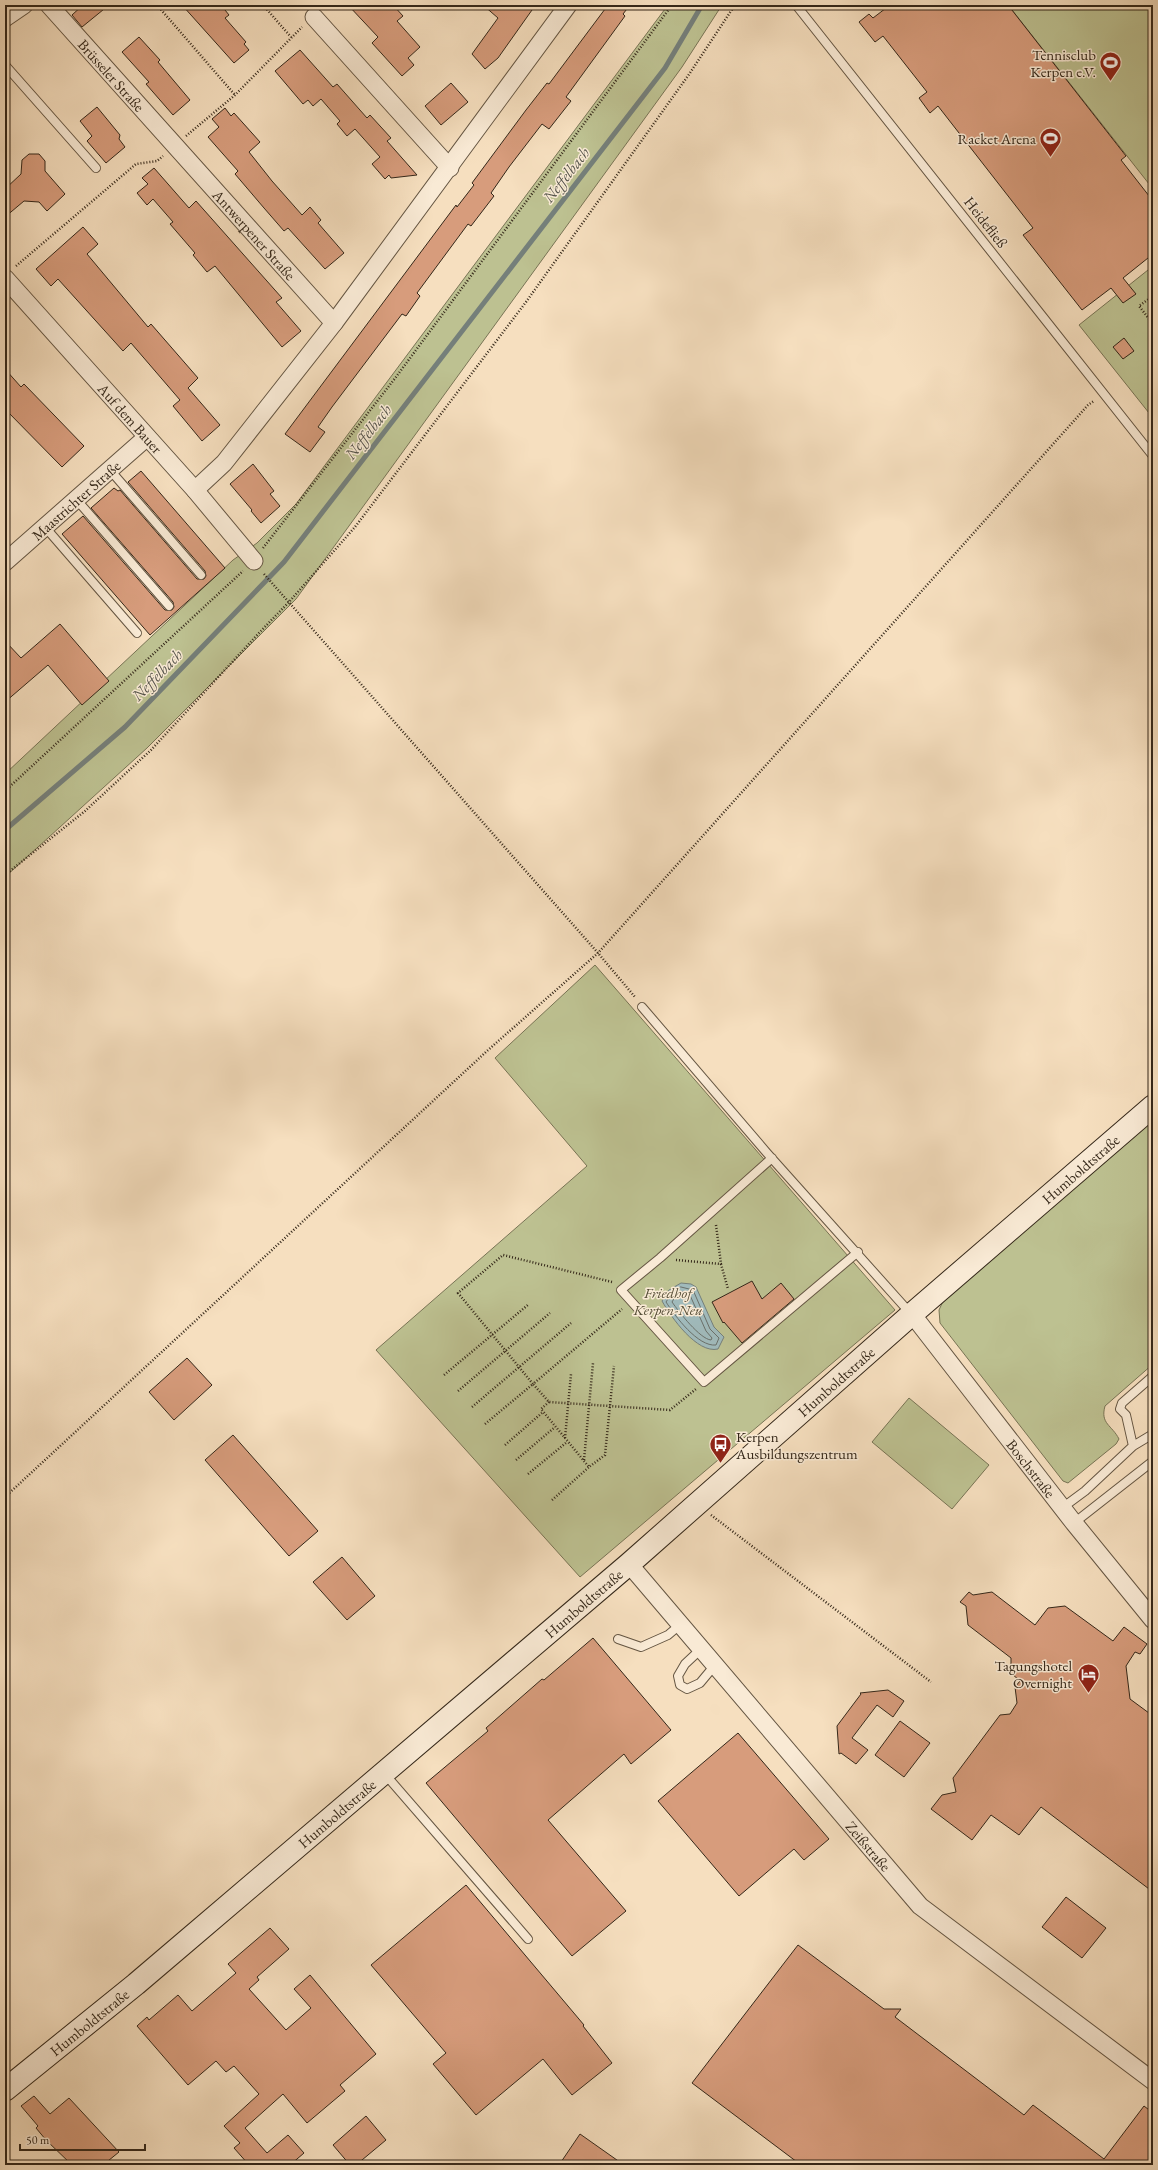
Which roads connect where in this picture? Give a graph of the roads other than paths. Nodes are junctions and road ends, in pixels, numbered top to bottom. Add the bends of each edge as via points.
1 (24, 5) edge
2 (49, 5) edge
3 (796, 5) edge
4 (565, 6) edge
5 (314, 17) dead end
6 (5, 18) edge
7 (5, 65) edge
8 (174, 146) joint
9 (96, 168) dead end
10 (450, 168) junction
11 (5, 278) edge
12 (334, 323) junction
13 (147, 437) junction
14 (1153, 456) edge
15 (110, 470) junction
16 (195, 490) junction
17 (76, 499) junction
18 (45, 527) junction
19 (254, 561) road end
20 (5, 562) edge
21 (201, 575) dead end
22 (169, 606) dead end
23 (137, 633) dead end
24 (642, 1007) road end
25 (1153, 1106) edge
26 (772, 1158) junction
27 (858, 1252) junction
28 (912, 1314) junction
29 (1153, 1376) edge
30 (1152, 1437) edge
31 (1133, 1446) junction
32 (1153, 1461) edge
33 (1062, 1508) junction
34 (1074, 1524) junction
35 (629, 1564) junction
36 (1153, 1620) edge
37 (680, 1624) junction
38 (618, 1639) dead end
39 (701, 1649) junction
40 (715, 1665) junction
41 (383, 1773) junction
42 (528, 1939) dead end
43 (1153, 2081) edge
44 (5, 2090) edge

1 - 6 street
2 - 8 street, Brüsseler Straße
3 - 14 lane, Heidefließ
4 - 10 street
5 - 10 street
7 - 9 lane
8 - 12 street, Antwerpener Straße
10 - 12 street
11 - 13 street, Auf dem Bauer
12 - 16 street via 224,463
13 - 15 street, Maastrichter Straße
13 - 16 street, Auf dem Bauer
15 - 17 street, Maastrichter Straße
15 - 21 lane
16 - 19 street, Auf dem Bauer
17 - 18 street, Maastrichter Straße
17 - 22 lane
18 - 20 street, Maastrichter Straße
18 - 23 lane
24 - 26 lane
25 - 28 street, Humboldtstraße
26 - 27 lane
26 - 27 lane via 621,1290 704,1382
27 - 28 lane
28 - 33 street, Boschstraße
28 - 35 street, Humboldtstraße
29 - 31 lane via 1122,1403 1120,1409 1126,1416
30 - 31 lane
31 - 33 lane via 1085,1491
32 - 34 lane
33 - 34 street, Boschstraße
34 - 36 street, Boschstraße
35 - 37 street, Zeißstraße
35 - 41 street, Humboldtstraße
37 - 38 lane via 668,1635 641,1647
37 - 39 street, Zeißstraße
39 - 40 street, Zeißstraße
39 - 40 lane via 685,1664 678,1676 680,1685 687,1689 694,1687
40 - 43 street, Zeißstraße via 920,1906
41 - 42 lane
41 - 44 street, Humboldtstraße via 136,1984

